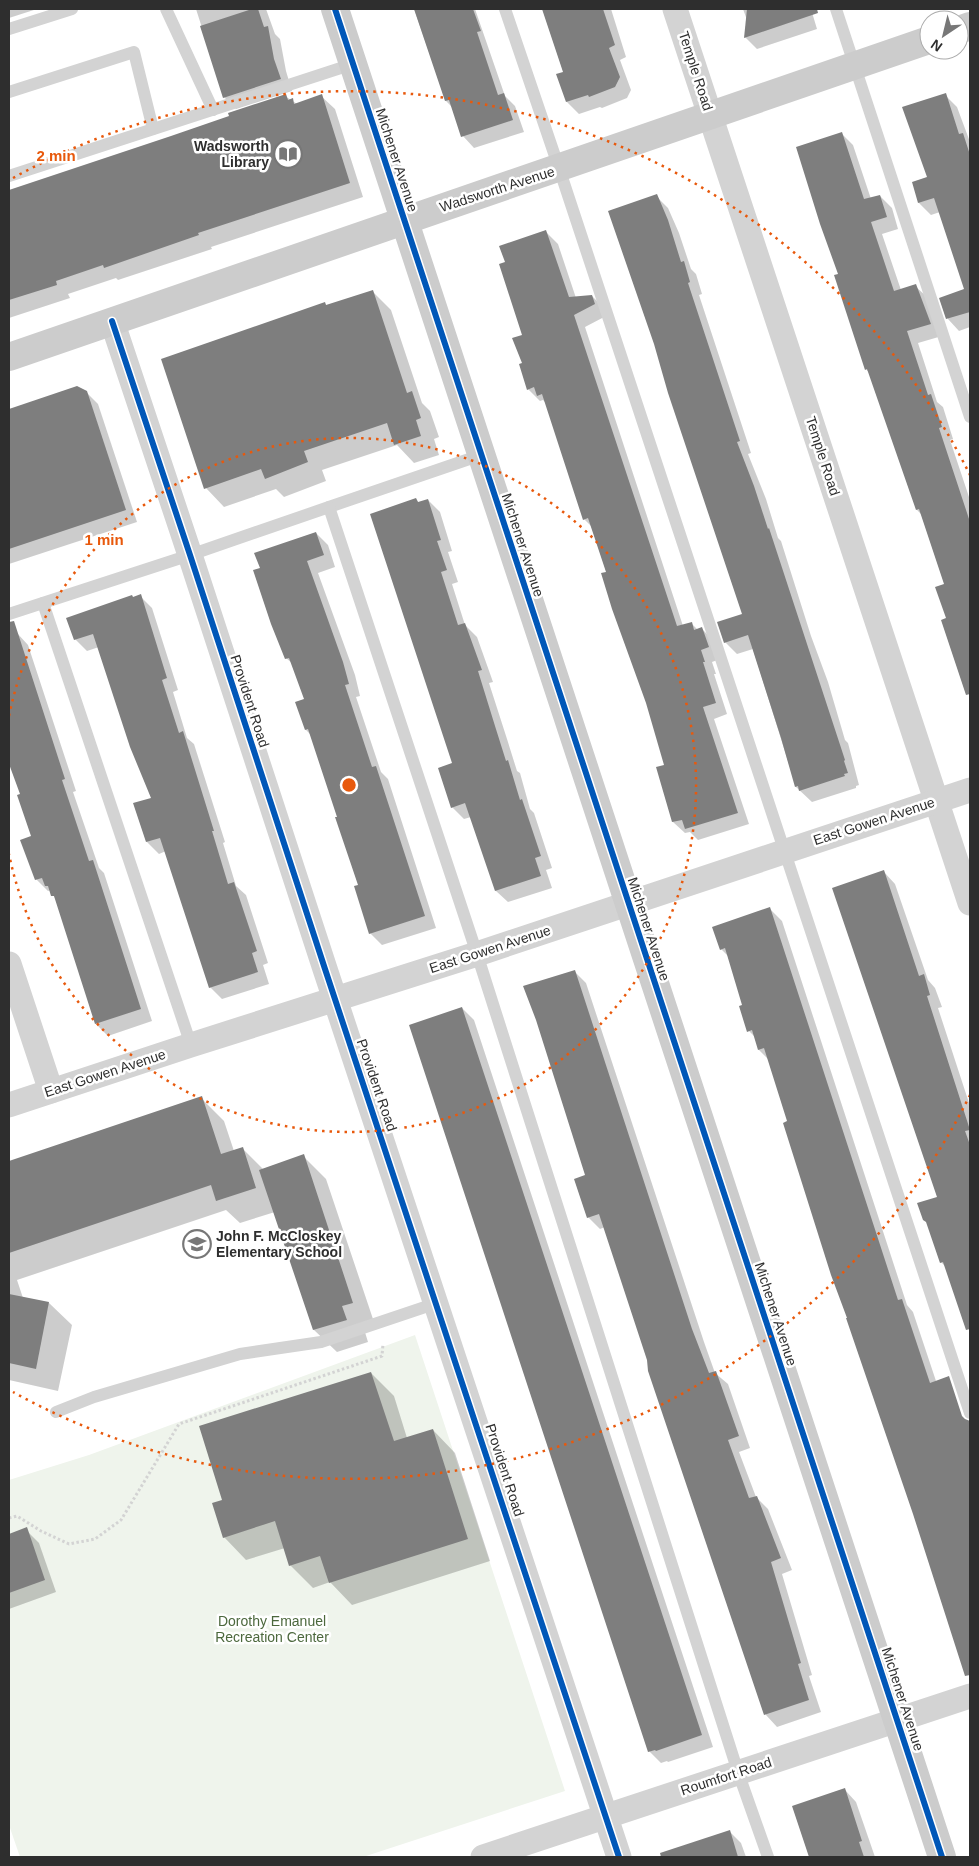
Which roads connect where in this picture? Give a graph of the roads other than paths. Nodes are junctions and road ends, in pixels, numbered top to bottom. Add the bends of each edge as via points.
1 (72, 9) edge
2 (166, 9) edge
3 (335, 9) edge
4 (505, 9) edge
5 (675, 9) edge
6 (836, 9) edge
7 (9, 29) edge
8 (919, 44) edge
9 (353, 64) junction
10 (855, 66) junction
11 (9, 92) edge
12 (213, 110) junction
13 (710, 116) junction
14 (153, 129) junction
15 (560, 168) junction
16 (9, 176) edge
17 (404, 220) junction
18 (112, 321) junction
19 (9, 357) edge
20 (970, 417) edge
21 (481, 455) junction
22 (329, 507) junction
23 (190, 555) junction
24 (43, 603) junction
25 (9, 614) edge
26 (970, 790) edge
27 (937, 800) junction
28 (785, 850) junction
29 (627, 902) junction
30 (970, 903) edge
31 (477, 954) junction
32 (9, 964) edge
33 (334, 998) junction
34 (191, 1045) junction
35 (51, 1091) junction
36 (9, 1105) edge
37 (437, 1303) junction
38 (56, 1412) dead end
39 (970, 1413) edge
40 (970, 1696) edge
41 (897, 1721) junction
42 (738, 1772) junction
43 (606, 1816) junction
44 (482, 1857) edge
45 (619, 1857) edge
46 (768, 1857) edge
47 (942, 1857) edge

1 - 7 lane
2 - 12 lane
3 - 9 street, Michener Avenue
4 - 15 lane
5 - 13 street, Temple Road
6 - 10 lane
8 - 10 street, Wadsworth Avenue
9 - 12 lane
9 - 17 street, Michener Avenue
10 - 13 street, Wadsworth Avenue
10 - 20 lane
11 - 14 lane via 134,52
12 - 14 lane
13 - 15 street, Wadsworth Avenue
13 - 27 street, Temple Road
14 - 16 lane
15 - 17 street, Wadsworth Avenue
15 - 28 lane
17 - 18 street, Wadsworth Avenue
17 - 21 street, Michener Avenue
18 - 19 street, Wadsworth Avenue
18 - 23 street, Provident Road
21 - 22 lane
21 - 29 street, Michener Avenue
22 - 23 lane
22 - 31 lane
23 - 24 lane
23 - 33 street, Provident Road
24 - 25 lane
24 - 34 lane
26 - 27 street, East Gowen Avenue
27 - 28 street, East Gowen Avenue
27 - 30 street, Temple Road
28 - 29 street, East Gowen Avenue
28 - 39 lane
29 - 31 street, East Gowen Avenue
29 - 41 street, Michener Avenue
31 - 33 street, East Gowen Avenue
31 - 42 lane
32 - 35 street
33 - 34 street, East Gowen Avenue
33 - 37 street, Provident Road
34 - 35 street, East Gowen Avenue
35 - 36 street, East Gowen Avenue
37 - 38 lane via 321,1342 240,1354 94,1397
37 - 43 street, Provident Road
40 - 41 street, Roumfort Road
41 - 42 street, Roumfort Road
41 - 47 street, Michener Avenue
42 - 43 street, Roumfort Road
42 - 46 lane
43 - 44 street, Roumfort Road
43 - 45 street, Provident Road

